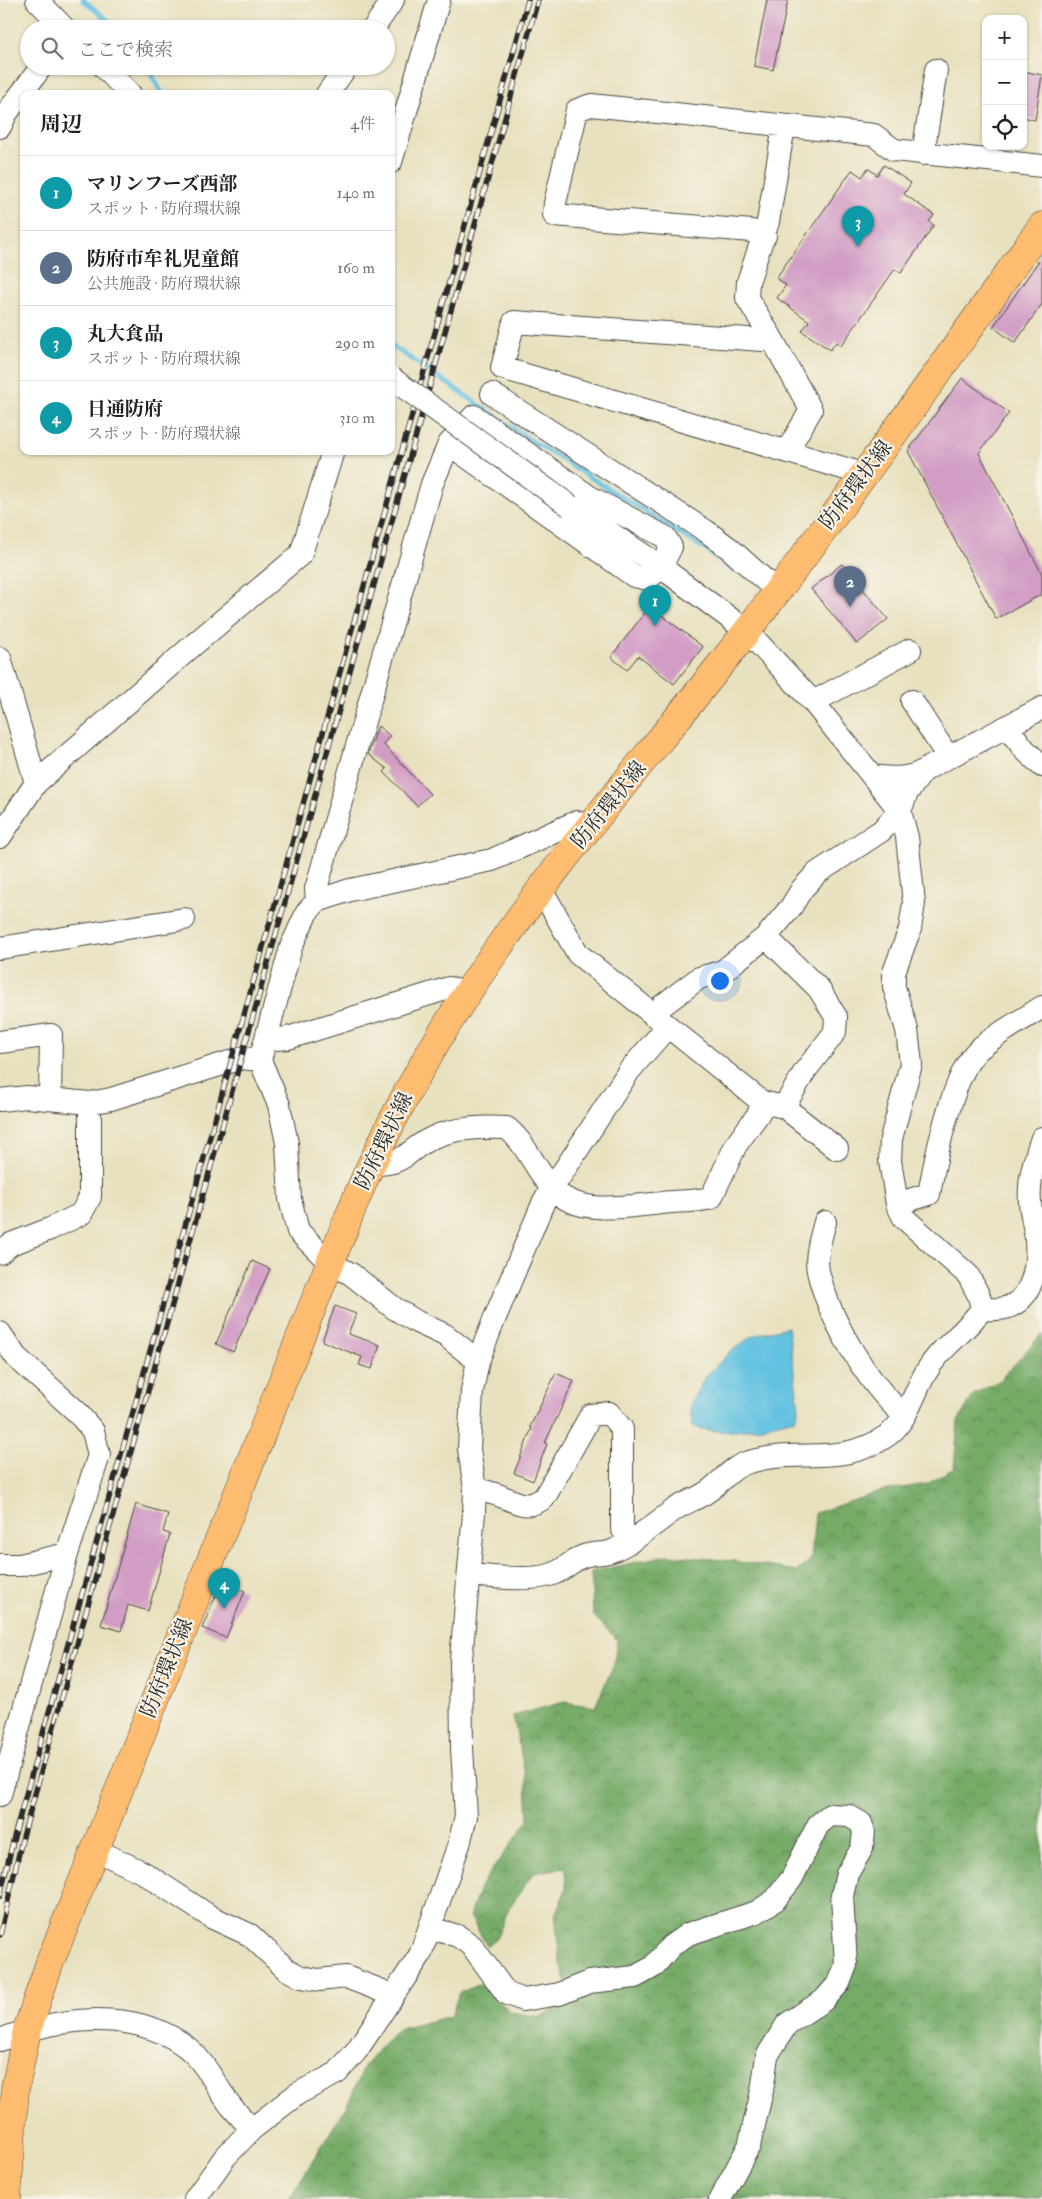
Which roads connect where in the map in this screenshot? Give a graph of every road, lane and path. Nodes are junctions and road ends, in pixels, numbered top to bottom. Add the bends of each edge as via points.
1 (37, 0) edge
2 (393, 0) edge
3 (438, 0) edge
4 (56, 20) edge
5 (379, 20) edge
6 (936, 70) dead end
7 (36, 75) edge
8 (111, 75) edge
9 (341, 75) edge
10 (26, 90) edge
11 (126, 90) edge
12 (330, 90) edge
13 (20, 99) edge
14 (7, 119) edge
15 (784, 126) junction
16 (395, 148) edge
17 (923, 154) junction
18 (1042, 166) edge
19 (1042, 226) edge
20 (764, 236) junction
21 (771, 337) junction
22 (502, 368) junction
23 (395, 381) edge
24 (483, 405) junction
25 (449, 444) junction
26 (789, 452) junction
27 (332, 455) edge
28 (861, 478) junction
29 (661, 567) junction
30 (777, 591) junction
31 (747, 631) junction
32 (910, 650) dead end
33 (0, 658) edge
34 (912, 701) dead end
35 (813, 702) junction
36 (1042, 708) edge
37 (1007, 727) junction
38 (948, 757) junction
39 (1042, 766) edge
40 (920, 774) junction
41 (872, 776) junction
42 (36, 784) junction
43 (900, 811) junction
44 (592, 826) junction
45 (0, 837) edge
46 (539, 894) junction
47 (317, 901) junction
48 (184, 918) dead end
49 (766, 937) junction
50 (0, 948) edge
51 (467, 992) junction
52 (1042, 1007) edge
53 (660, 1021) junction
54 (0, 1042) edge
55 (263, 1050) junction
56 (50, 1098) junction
57 (0, 1100) edge
58 (762, 1102) junction
59 (90, 1103) junction
60 (784, 1107) junction
61 (1042, 1138) edge
62 (837, 1149) dead end
63 (372, 1164) junction
64 (552, 1188) junction
65 (897, 1204) junction
66 (825, 1222) dead end
67 (0, 1254) edge
68 (330, 1263) junction
69 (982, 1309) junction
70 (0, 1333) edge
71 (478, 1361) junction
72 (904, 1415) junction
73 (475, 1489) junction
74 (630, 1542) junction
75 (67, 1554) junction
76 (0, 1565) edge
77 (469, 1575) junction
78 (0, 1795) edge
79 (96, 1850) junction
80 (430, 1928) junction
81 (392, 1998) junction
82 (27, 2030) junction
83 (0, 2040) edge
84 (252, 2129) junction
85 (7, 2199) edge
86 (195, 2199) edge
87 (720, 2199) edge

1 - 4 street
2 - 5 street
3 - 16 street
6 - 17 street
7 - 10 street
8 - 11 street
9 - 12 street
13 - 14 street
15 - 17 street via 874,135 894,150
15 - 20 street
15 - 20 street via 591,105 577,110 555,203 554,215 752,231
17 - 18 street
19 - 28 main road, 防府環状線
20 - 21 street via 748,282 746,298
21 - 22 street via 762,340 514,322
21 - 26 street via 810,410
22 - 24 street
22 - 26 street
23 - 29 street, bridge
24 - 25 street
24 - 29 street via 590,497 665,537 671,547
24 - 30 street via 706,531
25 - 29 street via 634,576 648,579
25 - 47 street via 429,494 316,889
26 - 28 street via 853,471
27 - 42 street via 301,554
28 - 30 main road, 防府環状線
29 - 31 street
30 - 31 main road, 防府環状線
31 - 35 street
31 - 44 main road, 防府環状線
32 - 35 street
33 - 42 street
34 - 38 street
35 - 41 street
36 - 37 street
37 - 38 street
37 - 39 street
38 - 40 street
40 - 41 street via 904,778
40 - 43 street
41 - 43 street
42 - 45 street
43 - 49 street via 881,831 817,873
43 - 65 street via 914,903 910,929 894,972 894,987 907,1030 911,1064 891,1139 890,1161
44 - 46 main road, 防府環状線
44 - 47 street via 576,822 492,860 350,890
46 - 51 main road, 防府環状線
46 - 53 street via 548,901 578,954
47 - 55 street via 307,912 291,947
48 - 50 street
49 - 53 street via 723,970 699,978 663,1005
49 - 60 street via 819,989 836,1017 835,1032 805,1071
51 - 55 street via 449,988 288,1038
51 - 63 main road, 防府環状線 via 415,1078
52 - 65 street via 976,1051 958,1083 936,1153 929,1194
53 - 58 street
53 - 64 street
54 - 56 street via 51,1035
55 - 59 street
55 - 68 street via 287,1142 290,1199 298,1231
56 - 57 street
56 - 59 street
58 - 60 street
58 - 64 street via 736,1144 712,1198 618,1208 595,1207 562,1198
59 - 67 street via 90,1197 81,1214 11,1244
60 - 62 street
61 - 69 street via 1030,1185 1037,1256 1032,1280 1024,1296 1005,1308
63 - 64 street via 400,1160 433,1137 450,1132 508,1128 517,1135
63 - 68 main road, 防府環状線
64 - 71 street
65 - 69 street via 904,1218 968,1275
66 - 72 street via 818,1252 818,1270 833,1314 842,1334 875,1382
68 - 71 street via 351,1274 394,1308 445,1334
68 - 79 main road, 防府環状線
69 - 72 street via 970,1325 942,1349 925,1373
70 - 75 street via 16,1356 93,1431 99,1455
71 - 73 street via 472,1391 469,1449
72 - 74 street via 890,1434 863,1450 836,1455 799,1454 737,1466 706,1493 677,1508
73 - 74 street via 520,1505 536,1504 544,1498 591,1415 609,1413 622,1429 622,1528
73 - 77 street
74 - 77 street via 612,1552 584,1556 554,1574 539,1577
75 - 76 street via 20,1565
75 - 78 street
77 - 80 street via 461,1660 466,1816
79 - 81 street via 144,1873 211,1917 250,1934 286,1970 319,1980 346,1977
79 - 82 main road, 防府環状線 via 50,1962
80 - 81 street via 420,1955
80 - 87 street via 458,1936 472,1946 506,1993 523,2000 559,1994 589,1982 635,1976 653,1967 671,1946 688,1934 757,1912 775,1900 792,1878 818,1825 830,1815 849,1816 861,1824 864,1832 862,1848 847,1874 842,1896 846,1965 839,1983 824,2000 787,2024 767,2056 749,2146
81 - 84 street via 357,2050 337,2073 297,2094
82 - 83 street
82 - 84 street via 46,2025 101,2021 125,2021 153,2029 182,2043
82 - 85 main road, 防府環状線 via 15,2089
84 - 86 street via 225,2157

